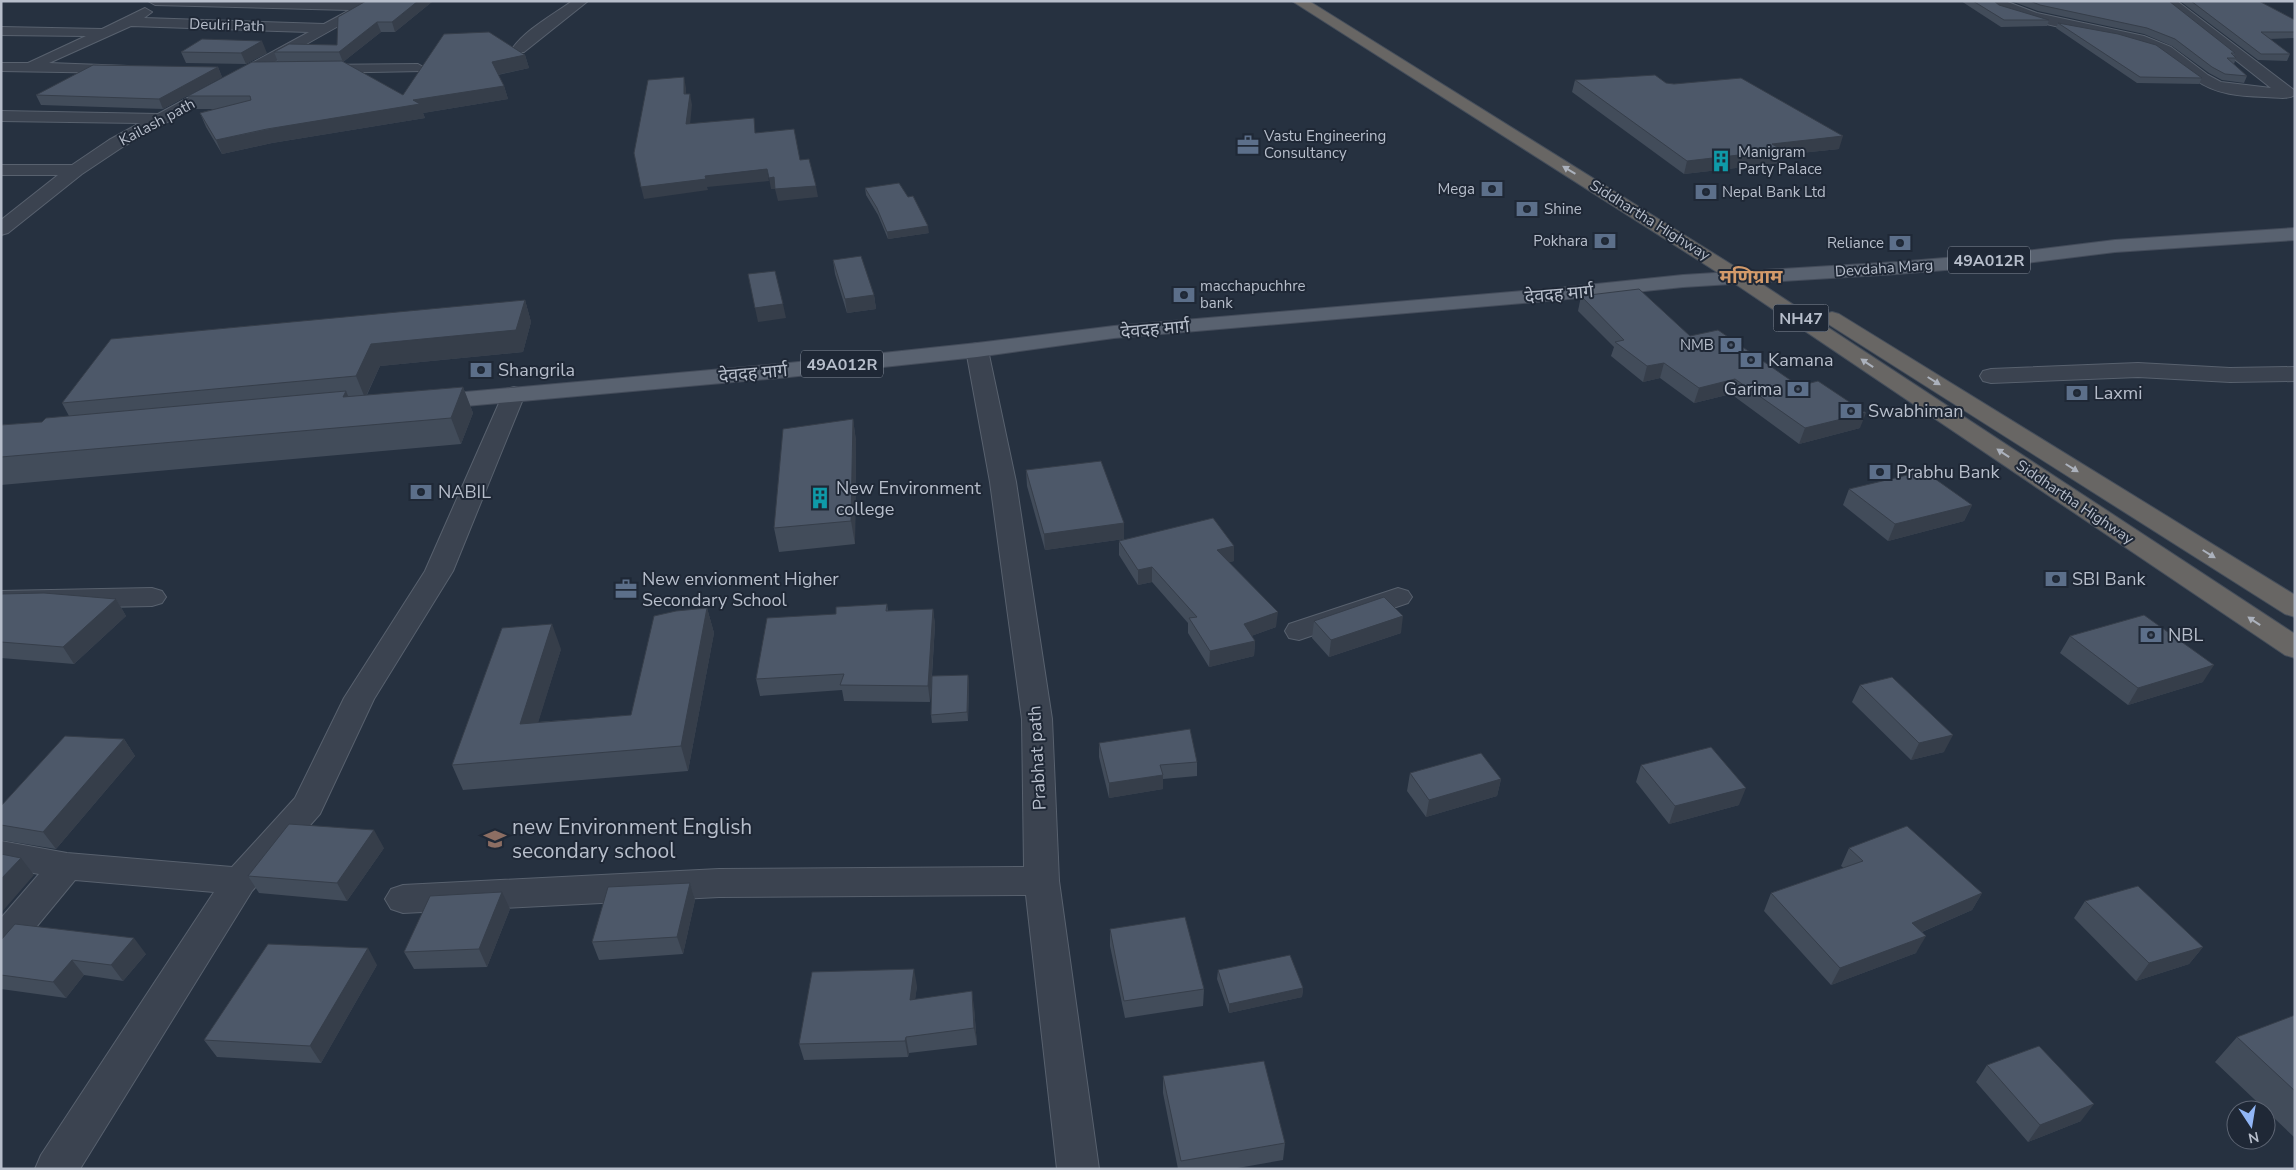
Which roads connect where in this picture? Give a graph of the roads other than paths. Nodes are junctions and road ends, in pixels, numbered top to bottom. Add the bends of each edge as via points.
1 (580, 1) edge
2 (1299, 1) edge
3 (1330, 1) edge
4 (1993, 1) edge
5 (2168, 1) edge
6 (156, 2) edge
7 (372, 4) edge
8 (129, 22) junction
9 (326, 28) junction
10 (1, 31) edge
11 (104, 32) junction
12 (520, 49) edge
13 (1, 67) edge
14 (28, 68) junction
15 (418, 68) dead end
16 (135, 69) edge
17 (284, 69) edge
18 (303, 69) edge
19 (223, 70) edge
20 (254, 70) junction
21 (1, 80) edge
22 (2291, 96) edge
23 (1, 116) edge
24 (163, 119) junction
25 (1, 170) edge
26 (76, 170) junction
27 (1, 228) edge
28 (2295, 234) edge
29 (1763, 275) junction
30 (1738, 276) junction
31 (1683, 281) joint
32 (977, 350) junction
33 (2295, 374) edge
34 (1991, 376) dead end
35 (514, 394) junction
36 (408, 404) edge
37 (152, 597) dead end
38 (1398, 597) dead end
39 (1, 600) edge
40 (2295, 608) edge
41 (1298, 631) dead end
42 (2295, 648) edge
43 (1, 854) edge
44 (67, 866) junction
45 (240, 881) junction
46 (1042, 881) junction
47 (403, 899) dead end
48 (1, 943) edge
49 (56, 1169) edge
50 (1078, 1169) edge

1 - 12 street
30 -> 2 highway, Siddhartha Highway / NH47
3 - 29 highway, Siddhartha Highway / NH47
4 - 22 street via 2043,19 2160,46 2210,83
5 - 22 street
6 - 7 street
6 - 8 street
7 - 9 street, Kailash path
8 - 9 street, Deulri Path
8 - 11 street
9 - 20 street, Kailash path
10 - 11 street
11 - 14 street
13 - 14 street
14 - 16 street
14 - 21 street
15 - 18 street
17 - 20 street
19 - 20 street
20 - 24 street, Kailash path
23 - 24 street
24 - 26 street, Kailash path via 115,144
25 - 26 street
26 - 27 street, Kailash path
28 - 29 main road, Devdaha Marg / 49A012R via 2115,246 1897,268
29 - 30 main road, Devdaha Marg / 49A012R
29 -> 40 highway, Siddhartha Highway / NH47
30 - 31 main road, Devdaha Marg / 49A012R
42 -> 30 highway, Siddhartha Highway / NH47
31 - 32 main road, देवदह मार्ग / 49A012R via 1114,332
32 - 35 main road, देवदह मार्ग / 49A012R
32 - 46 street, Prabhat path via 1004,482 1036,719
33 - 34 street via 2230,375 2138,370
35 - 36 main road, देवदह मार्ग / 49A012R
35 - 45 street via 439,571 359,698 308,805
37 - 39 street
38 - 41 street
43 - 44 street
44 - 45 street
44 - 48 street
45 - 49 street
46 - 47 street via 719,883
46 - 50 street, Prabhat path

